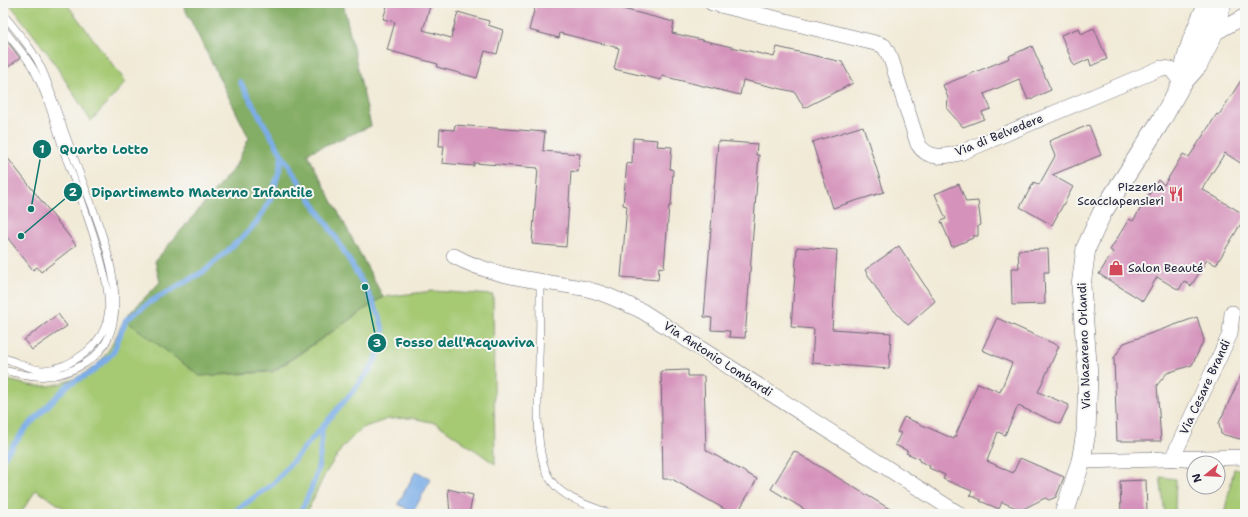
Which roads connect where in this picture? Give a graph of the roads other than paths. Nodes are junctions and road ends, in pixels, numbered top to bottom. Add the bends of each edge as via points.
1 (712, 3) edge
2 (1208, 3) edge
3 (1222, 3) edge
4 (3, 14) edge
5 (1245, 16) edge
6 (3, 28) edge
7 (1213, 34) junction
8 (1182, 83) junction
9 (454, 256) dead end
10 (540, 282) junction
11 (1232, 312) dead end
12 (3, 358) edge
13 (3, 370) edge
14 (1245, 457) edge
15 (1172, 459) junction
16 (1081, 461) junction
17 (1063, 513) edge
18 (611, 514) edge
19 (958, 514) edge

1 - 8 street, Via di Belvedere via 884,46 891,59 918,144 921,150 931,156 960,153 1161,68 1170,69
2 - 8 street, Via Nazareno Orlandi via 1190,43
3 - 7 street, Via Nazareno Orlandi
4 - 13 lane via 36,57 48,83 102,235 116,308 106,342 97,354 77,368 66,374 42,378
5 - 7 street
6 - 12 lane via 23,54 38,80 91,232 109,304 106,323 97,340 71,362 42,370 28,368
7 - 8 street, Via Nazareno Orlandi via 1198,65
8 - 16 street, Via Nazareno Orlandi via 1162,120 1102,213 1084,255 1081,294 1088,395
9 - 10 street, Via Antonio Lombardi via 493,272
10 - 18 lane via 538,418 540,447 546,473 558,489 576,500
10 - 19 street, Via Antonio Lombardi via 601,292 642,311
11 - 15 street, Via Cesare Brandi via 1230,334
14 - 15 street
15 - 16 street
16 - 17 street, Via Nazareno Orlandi

